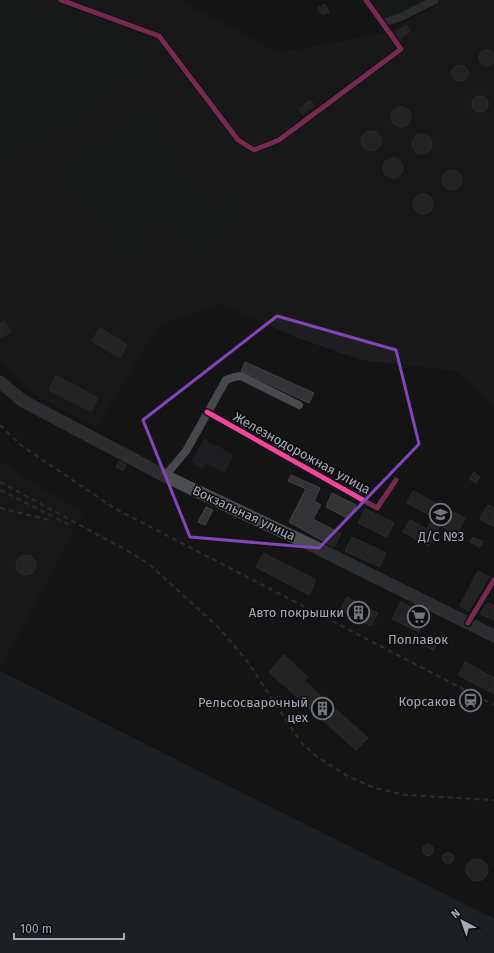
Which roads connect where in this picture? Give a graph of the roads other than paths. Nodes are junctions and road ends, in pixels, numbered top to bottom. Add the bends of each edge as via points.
1 (61, 0) edge
2 (366, 0) edge
3 (435, 0) edge
4 (382, 22) junction
5 (0, 382) edge
6 (299, 405) dead end
7 (208, 412) junction
8 (165, 476) junction
9 (396, 480) dead end
10 (494, 580) edge
11 (468, 623) junction
12 (494, 636) edge

1 - 4 street via 159,36 238,140 254,150 279,140 401,50
2 - 4 street
3 - 4 street via 401,17
5 - 8 main road, Вокзальная улица via 23,401
6 - 7 street via 241,376 226,380
7 - 8 street via 186,451
7 - 9 street, Железнодорожная улица via 377,508
8 - 11 main road, Вокзальная улица via 310,544
10 - 11 street
11 - 12 main road, Вокзальная улица

